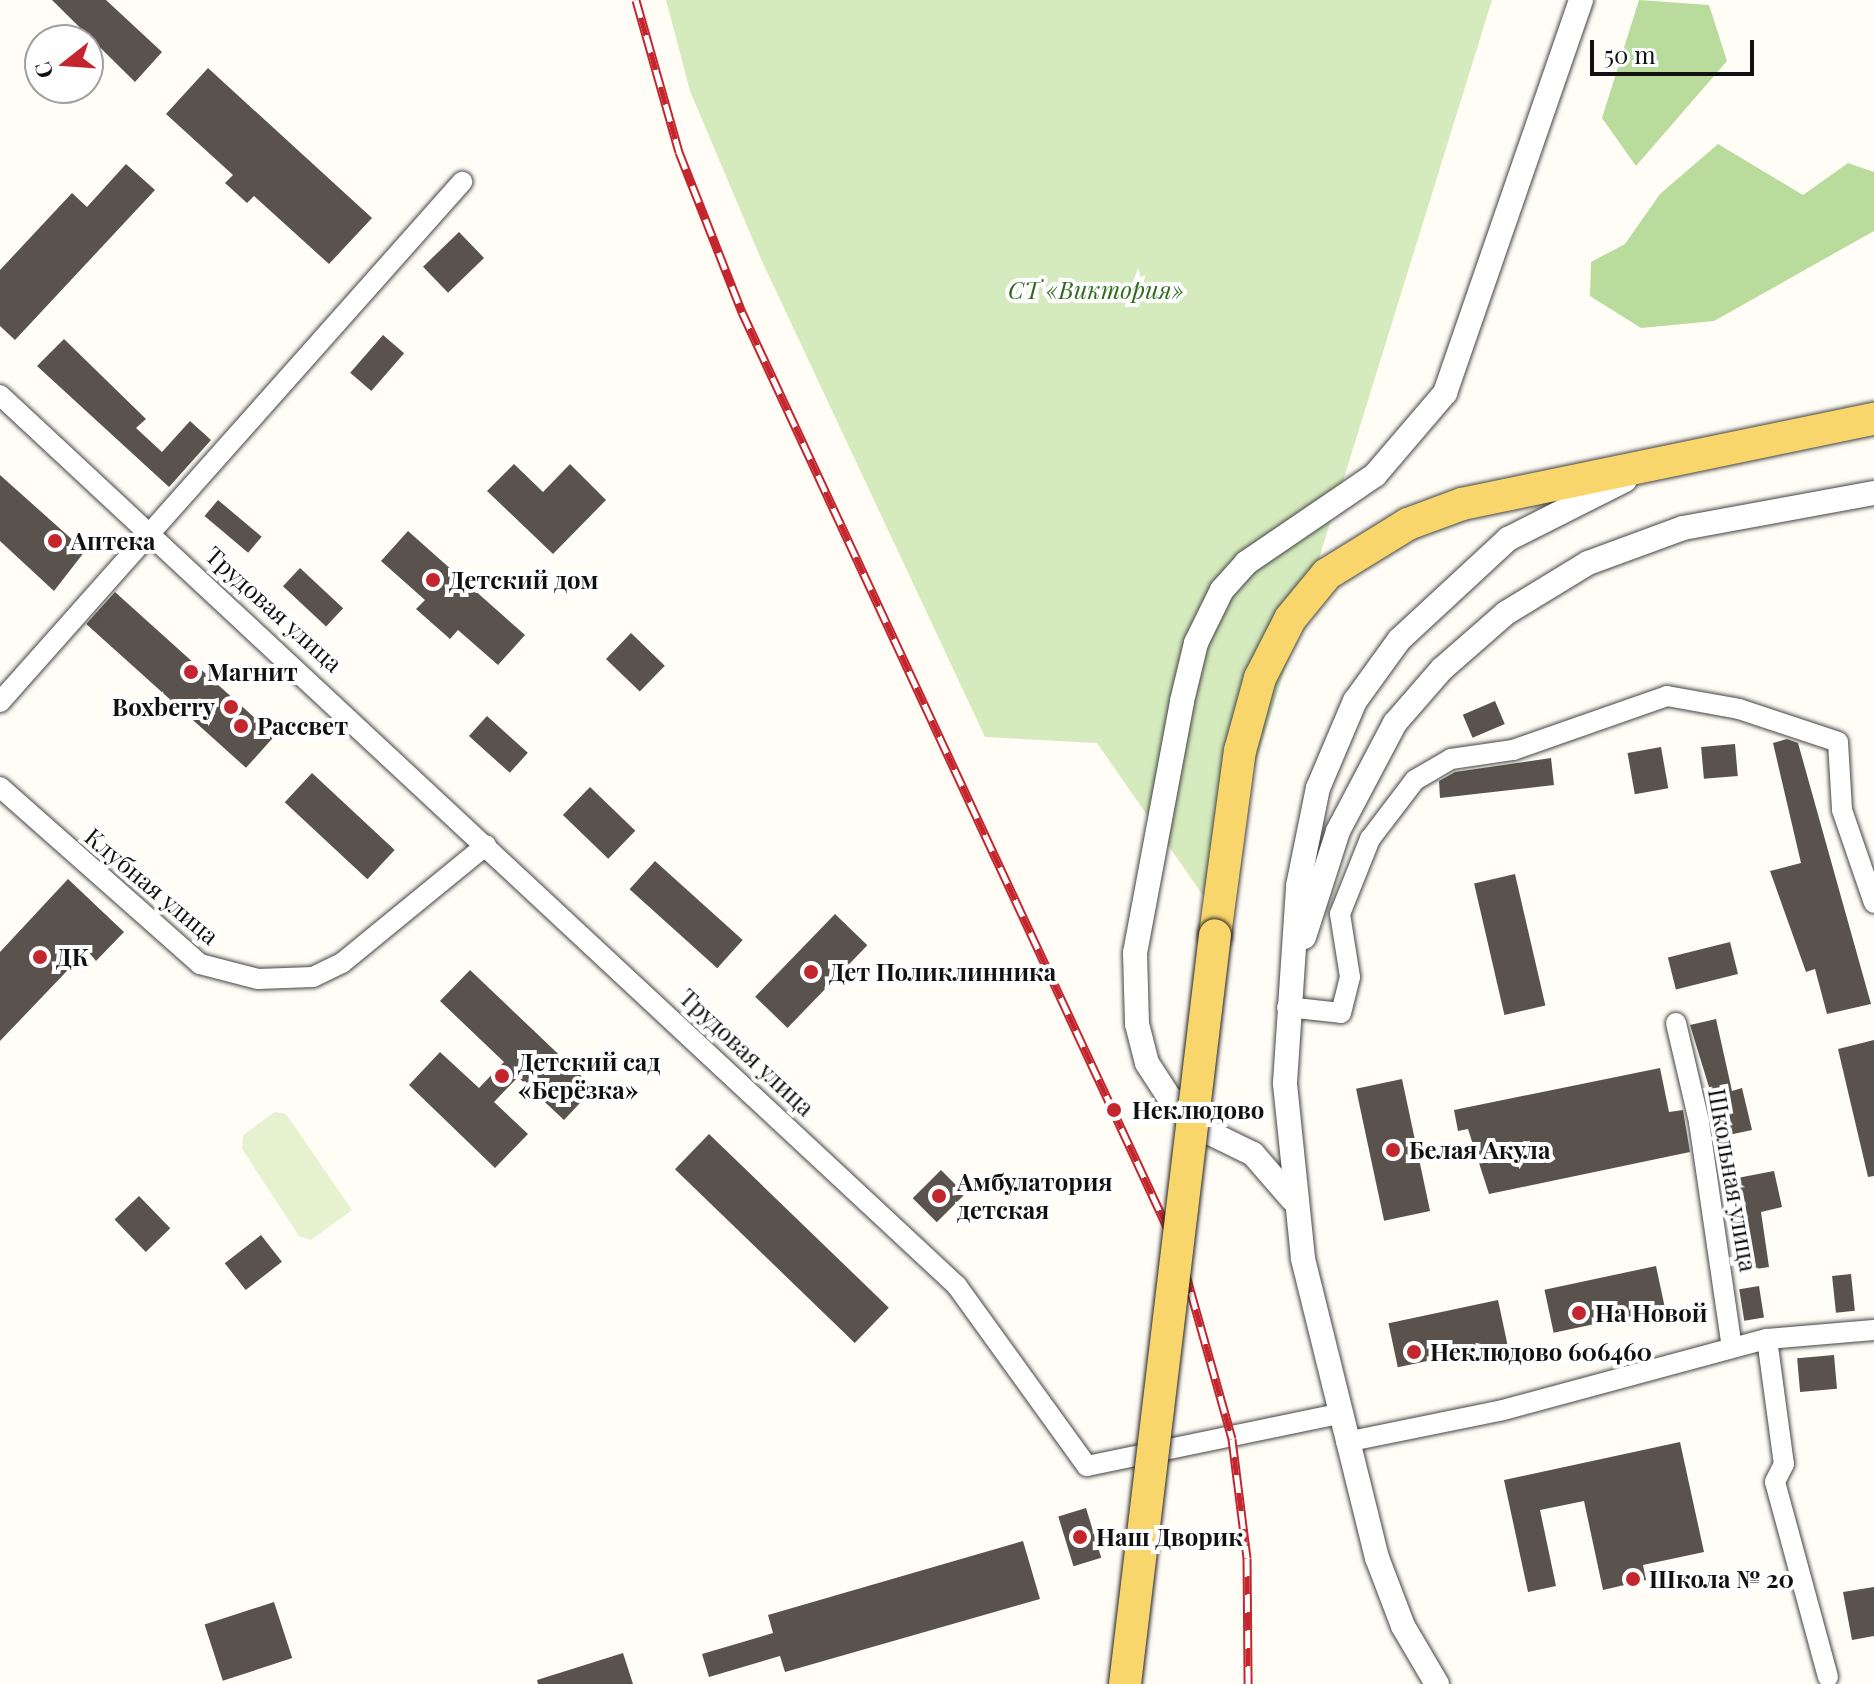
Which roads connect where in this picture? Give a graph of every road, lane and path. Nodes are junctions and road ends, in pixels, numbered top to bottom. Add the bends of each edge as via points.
1 (1581, 0) edge
2 (462, 182) dead end
3 (0, 395) edge
4 (1874, 419) edge
5 (1674, 463) junction
6 (1874, 493) edge
7 (150, 532) junction
8 (0, 702) edge
9 (0, 787) edge
10 (486, 845) junction
11 (1874, 903) edge
12 (1290, 978) junction
13 (1287, 1007) junction
14 (1676, 1023) dead end
15 (1295, 1205) junction
16 (1874, 1330) edge
17 (1767, 1339) junction
18 (1732, 1347) junction
19 (1338, 1414) junction
20 (1346, 1442) junction
21 (1828, 1677) dead end
22 (1125, 1684) edge
23 (1437, 1684) edge

1 - 15 street via 1445,393 1375,475 1246,563 1222,590 1196,643 1182,701 1135,953 1137,1024 1147,1063 1169,1097 1208,1132 1253,1154
2 - 7 street
3 - 7 street, Трудовая улица
4 - 5 main road
5 - 12 street via 1601,490 1508,539 1399,640 1355,701 1318,788 1298,886
5 - 22 main road, bridge via 1462,504 1397,530 1327,574 1290,619 1260,678 1240,751 1215,935
6 - 12 street via 1683,528 1588,563 1506,613 1442,669 1395,723 1338,831
7 - 8 street
7 - 10 street, Трудовая улица
9 - 10 street, Клубная улица via 200,964 258,979 313,977 342,963
10 - 19 street, Трудовая улица via 957,1286 1087,1466
11 - 13 street via 1842,810 1838,742 1739,709 1667,696 1513,750 1451,759 1415,780 1370,839 1340,914 1350,977 1341,1013
12 - 13 street
13 - 15 street via 1286,1146
14 - 18 street, Школьная улица via 1699,1122
15 - 19 street
16 - 17 street
17 - 18 street
17 - 21 street via 1784,1464 1775,1482
18 - 20 street via 1503,1410
19 - 20 street
20 - 23 street via 1386,1584

